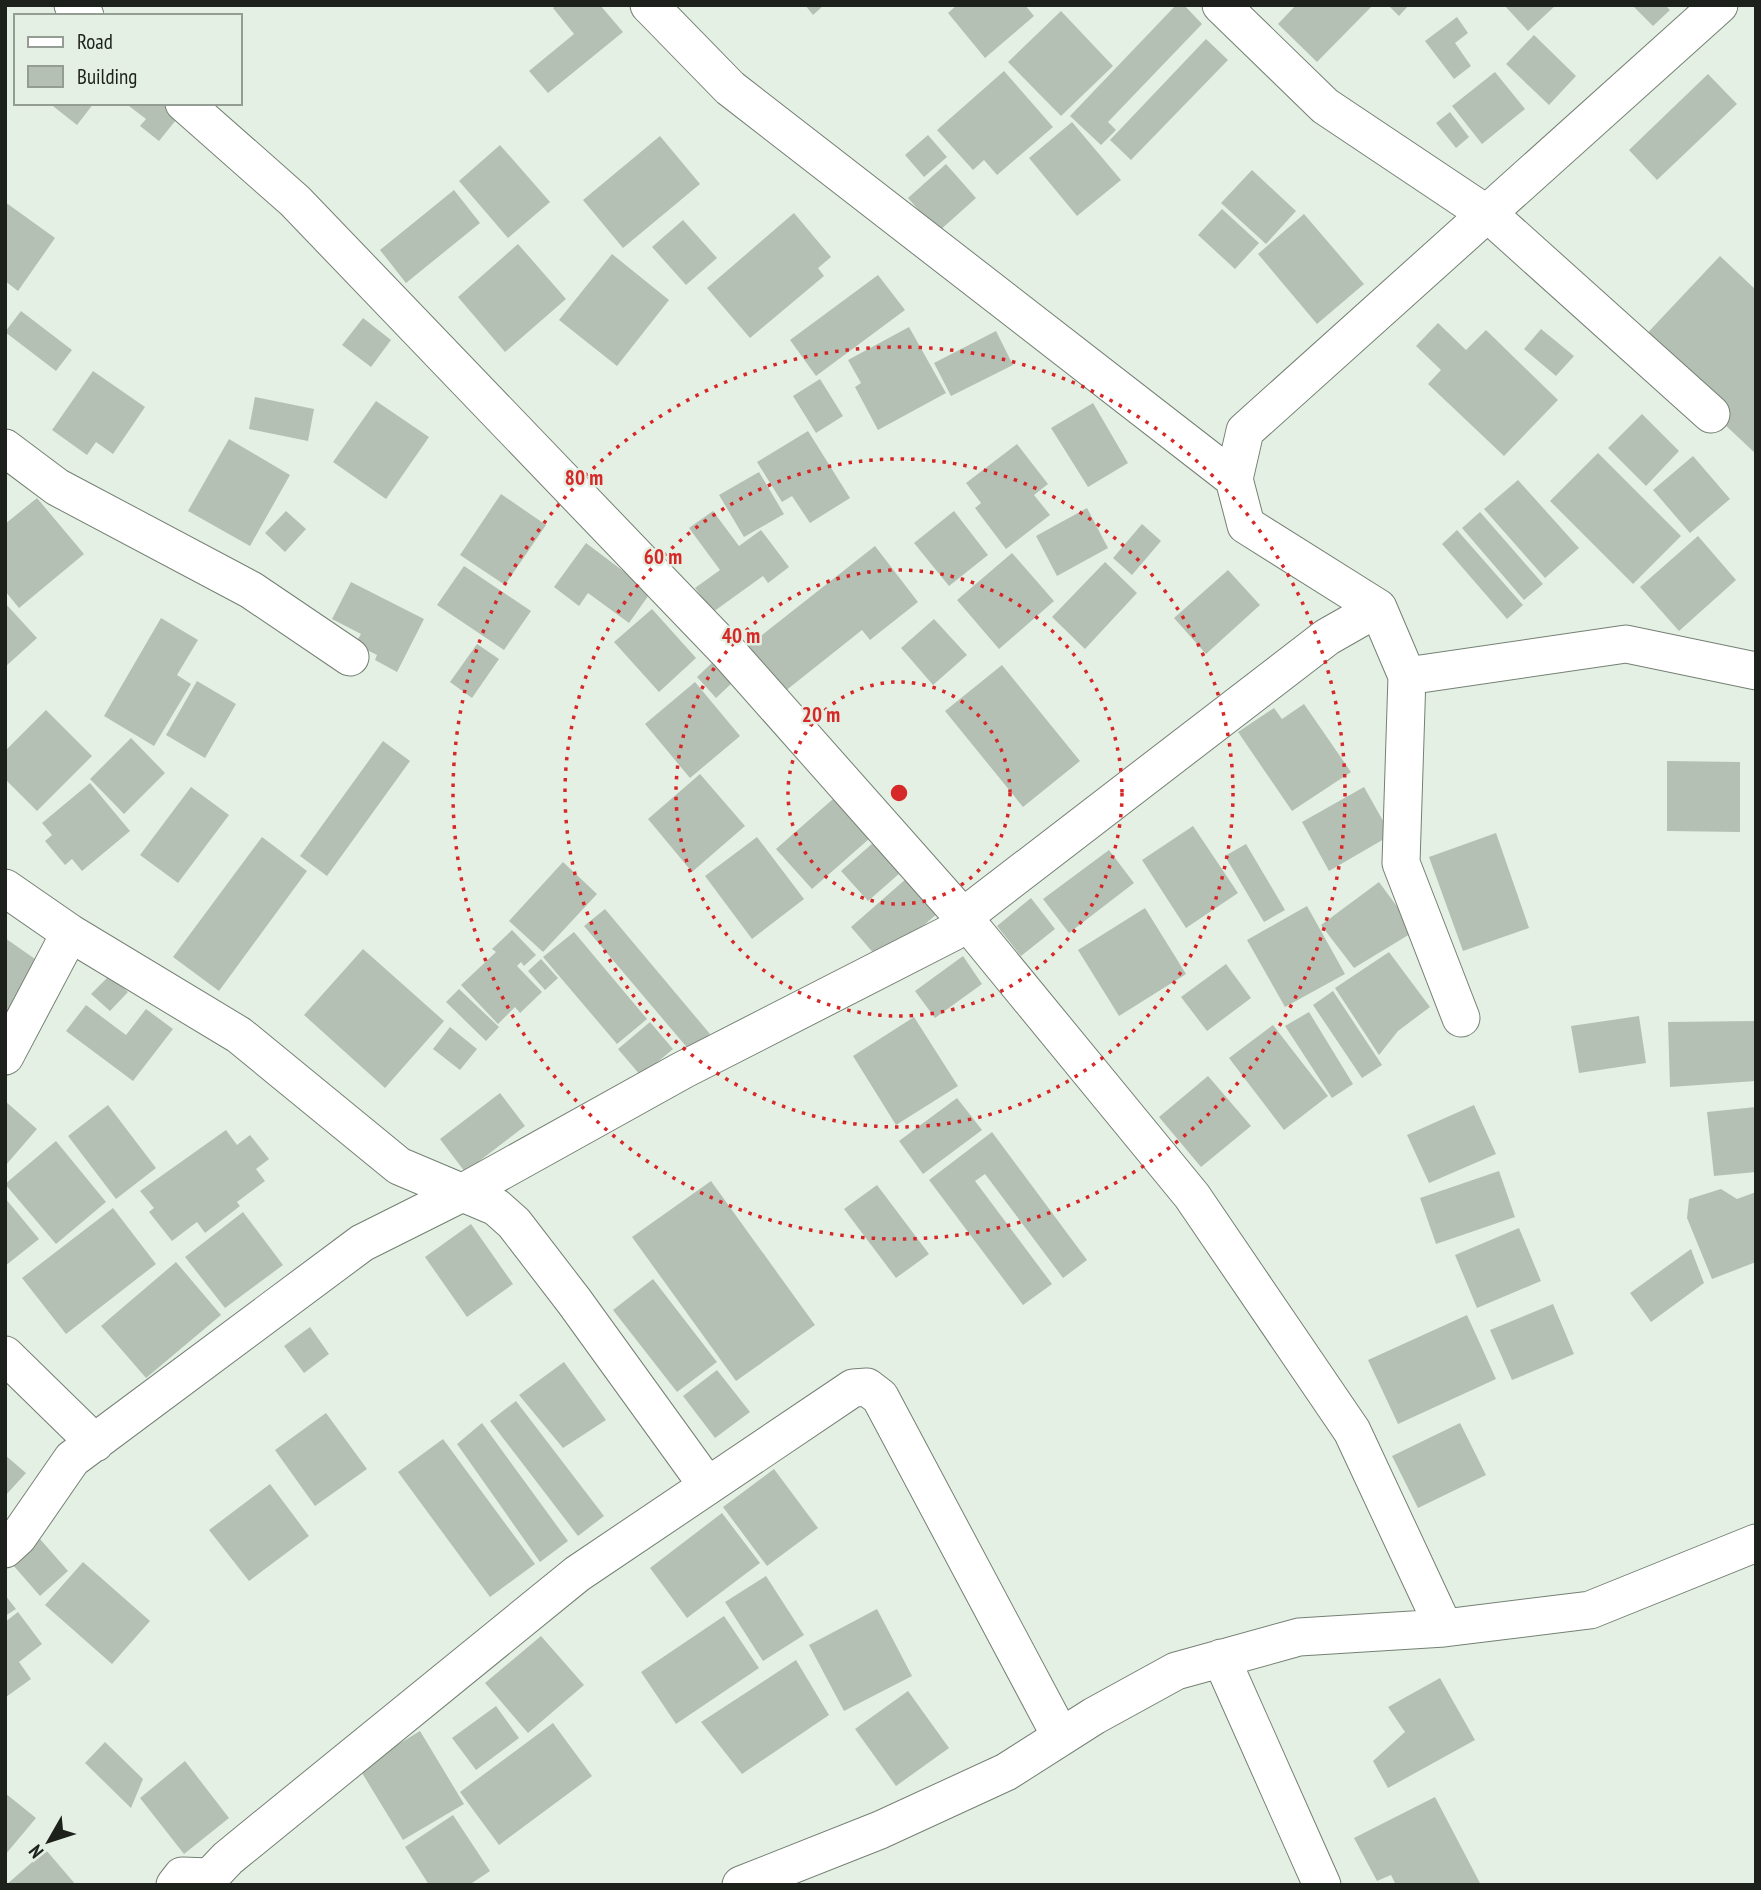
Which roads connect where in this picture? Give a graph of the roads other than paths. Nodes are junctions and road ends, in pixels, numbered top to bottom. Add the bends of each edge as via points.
1 (649, 5) edge
2 (1221, 5) edge
3 (1719, 5) edge
4 (186, 105) edge
5 (1485, 215) junction
6 (1711, 414) dead end
7 (5, 448) edge
8 (1234, 479) junction
9 (1378, 608) junction
10 (350, 657) dead end
11 (1756, 671) edge
12 (1407, 676) junction
13 (5, 888) edge
14 (963, 917) junction
15 (70, 933) junction
16 (1461, 1018) dead end
17 (5, 1056) edge
18 (460, 1194) junction
19 (5, 1355) edge
20 (95, 1443) junction
21 (707, 1485) junction
22 (1756, 1543) edge
23 (5, 1549) edge
24 (1444, 1628) junction
25 (1221, 1658) junction
26 (1061, 1737) junction
27 (175, 1885) edge
28 (741, 1885) edge
29 (1322, 1885) edge

1 - 8 street via 730,88
2 - 5 street via 1325,106
3 - 5 street
4 - 14 street via 295,201 710,633
5 - 6 street
5 - 8 street via 1245,431
7 - 10 street via 57,487 251,590
8 - 9 street via 1246,525
9 - 12 street
9 - 14 street via 1328,637
11 - 12 street via 1626,644
12 - 16 street via 1401,863
13 - 15 street
14 - 18 street via 953,932 683,1070
14 - 24 street via 1192,1196 1352,1431
15 - 17 street
15 - 18 street via 239,1035 399,1166
18 - 20 street via 362,1243
18 - 21 street via 478,1197 514,1223
19 - 20 street
20 - 23 street via 72,1459
21 - 26 street via 853,1388 867,1387 880,1397
21 - 27 street via 577,1574 210,1877 182,1876
22 - 24 street via 1590,1610
24 - 25 street via 1299,1637
25 - 26 street via 1176,1671
25 - 29 street
26 - 28 street via 1006,1772 880,1830

